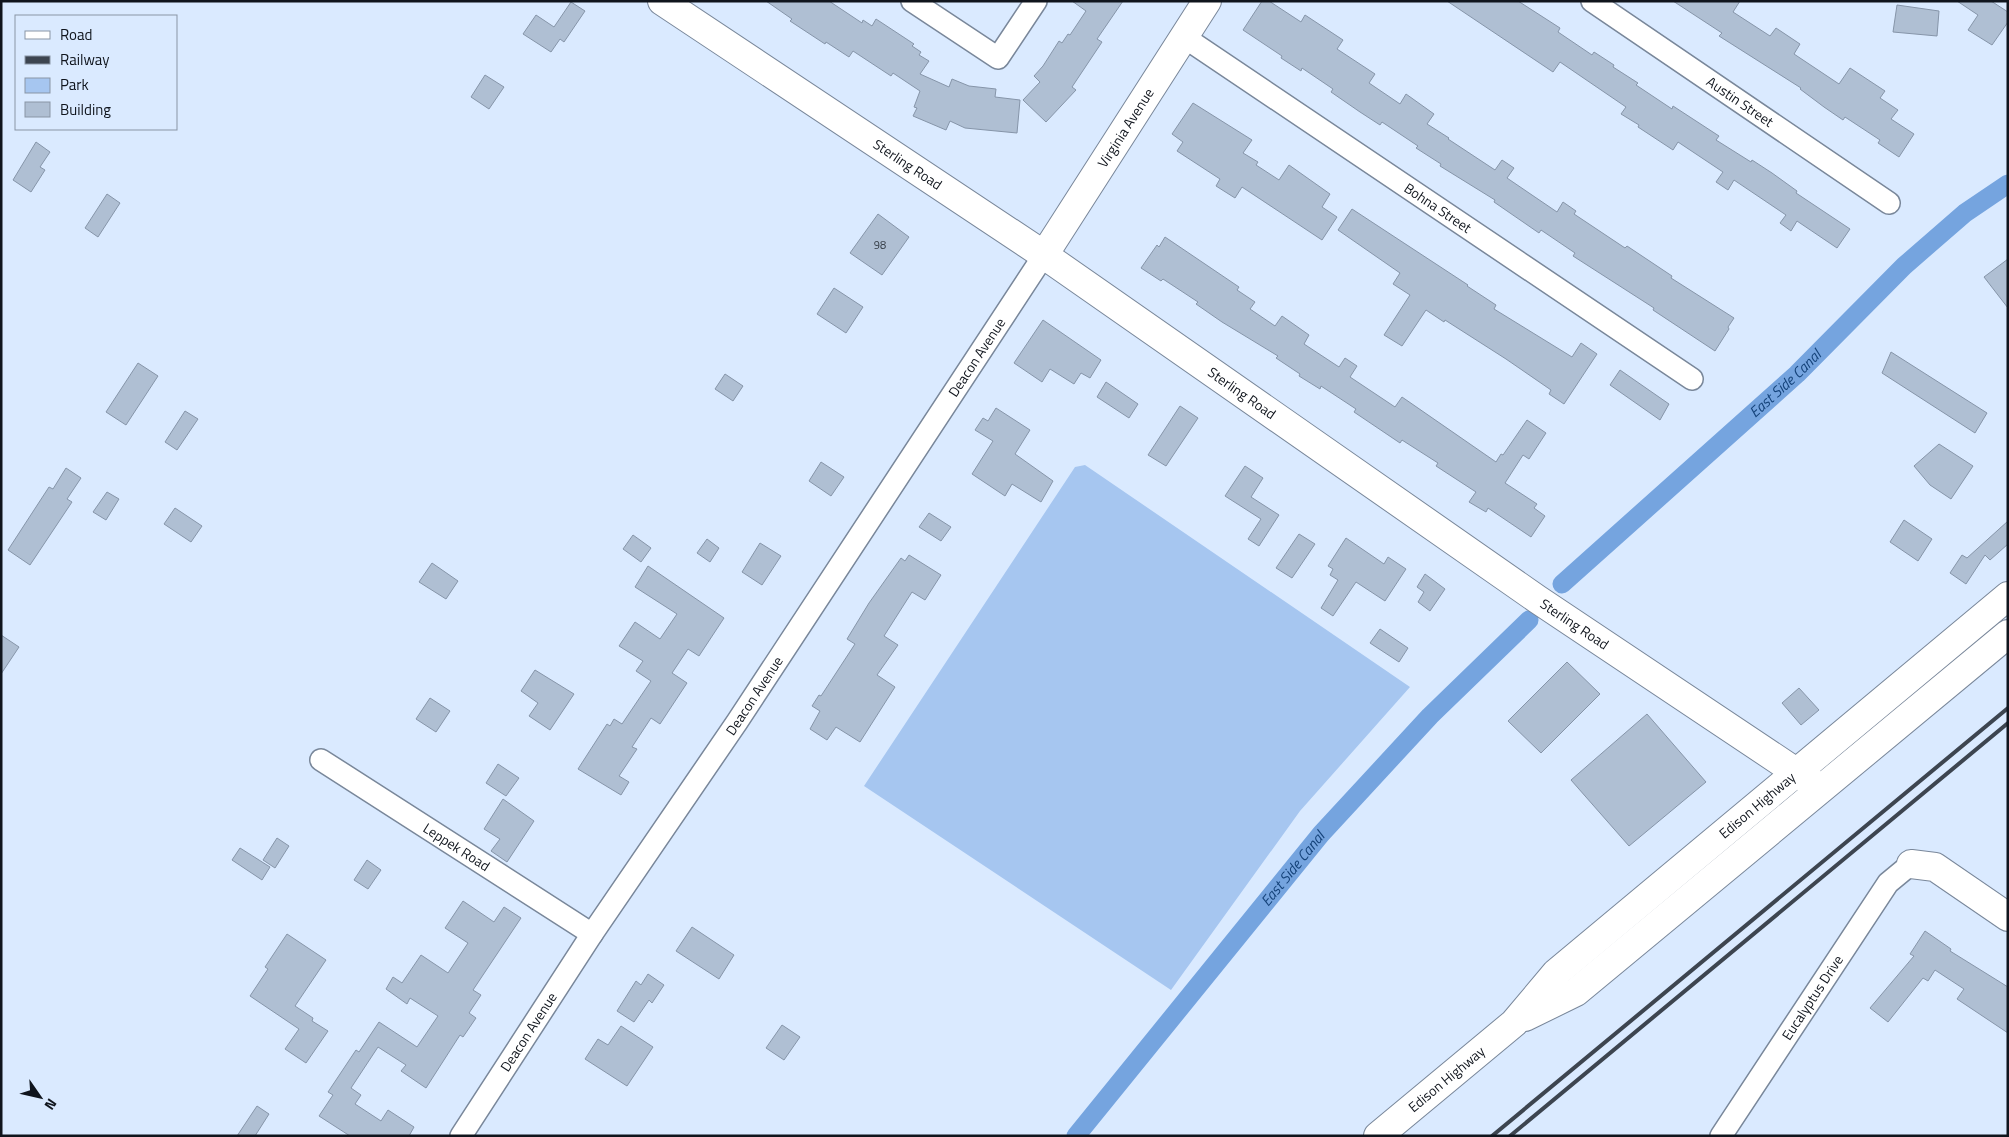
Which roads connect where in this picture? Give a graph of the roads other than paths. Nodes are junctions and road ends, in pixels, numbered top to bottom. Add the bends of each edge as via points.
1 (662, 1) edge
2 (912, 1) edge
3 (1036, 1) edge
4 (1207, 1) edge
5 (1592, 1) edge
6 (1184, 37) junction
7 (1888, 203) dead end
8 (1044, 255) junction
9 (1692, 379) dead end
10 (2008, 596) edge
11 (2008, 634) edge
12 (321, 760) dead end
13 (1797, 773) junction
14 (1821, 788) junction
15 (1912, 864) joint
16 (2008, 917) edge
17 (592, 934) junction
18 (1514, 1022) junction
19 (461, 1136) edge
20 (1378, 1136) edge
21 (1721, 1136) edge

1 - 8 street, Sterling Road
2 - 3 street via 998,58
4 - 6 street, Virginia Avenue
5 - 7 street, Austin Street
6 - 8 street, Virginia Avenue
6 - 9 street, Bohna Street
8 - 13 street, Sterling Road via 1537,599
8 - 17 street, Deacon Avenue via 737,722
10 - 13 street, Edison Highway
11 - 14 street, Edison Highway
12 - 17 street, Leppek Road
13 - 14 street, Sterling Road
13 - 18 street, Edison Highway via 1556,973
14 - 18 street, Edison Highway via 1576,992
15 - 16 street via 1935,867
15 - 21 street, Eucalyptus Drive via 1888,883
17 - 19 street, Deacon Avenue
18 - 20 street, Edison Highway

